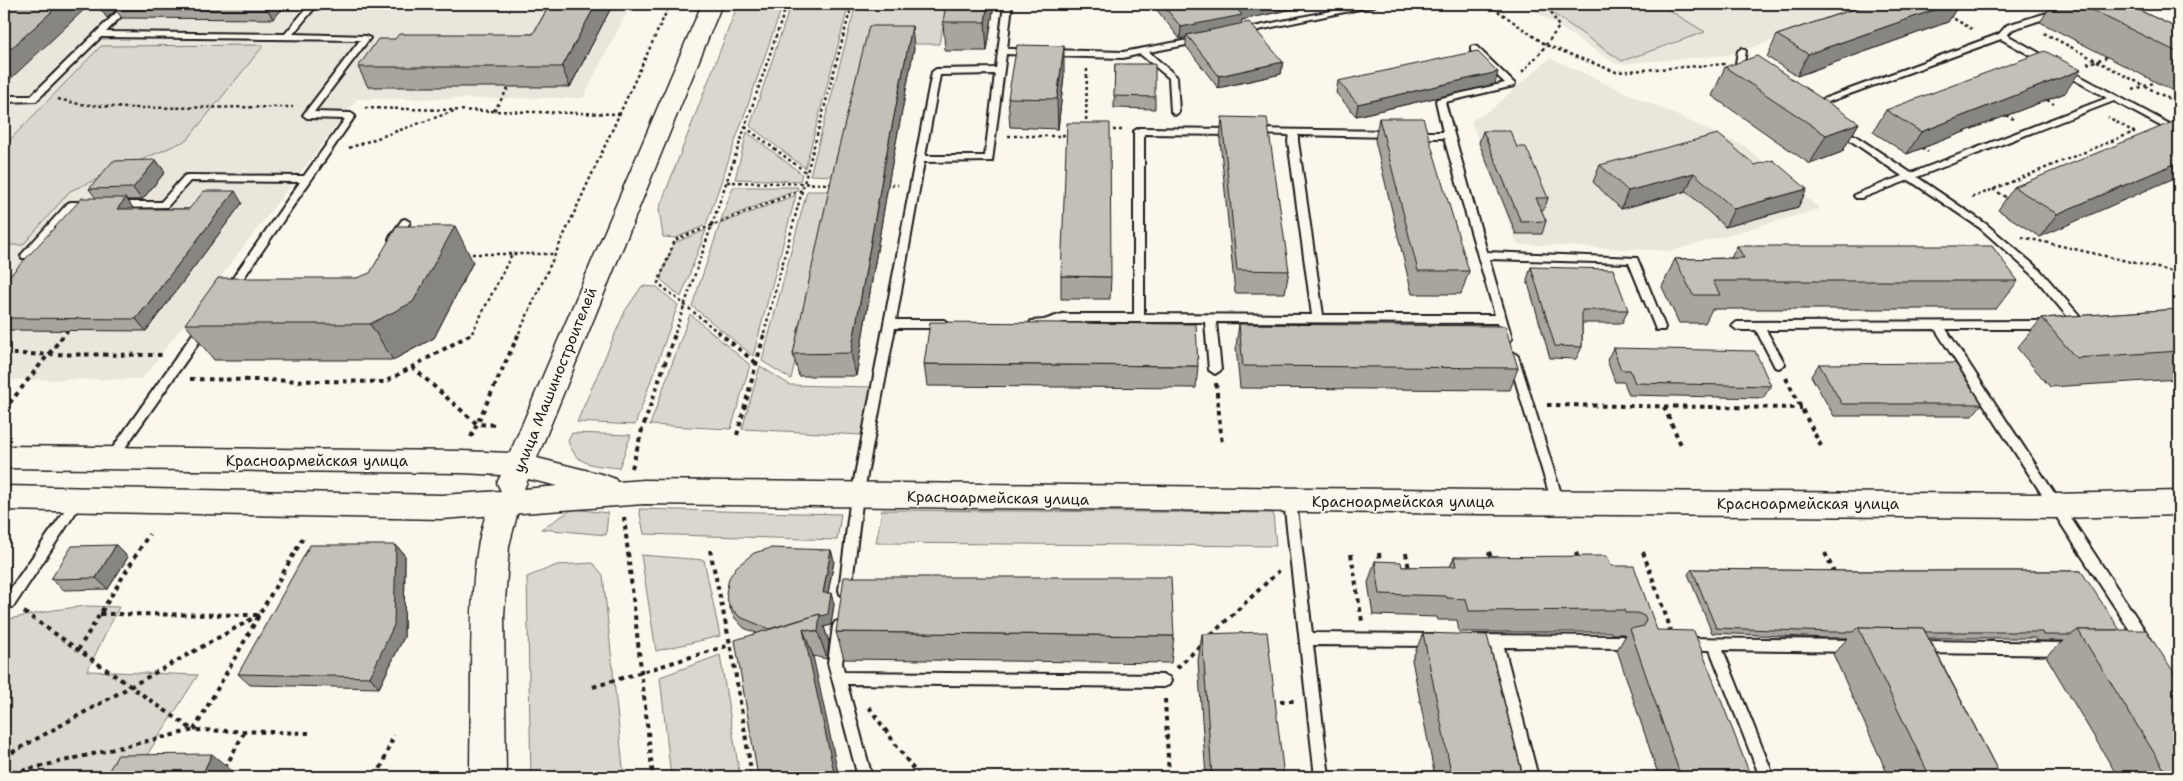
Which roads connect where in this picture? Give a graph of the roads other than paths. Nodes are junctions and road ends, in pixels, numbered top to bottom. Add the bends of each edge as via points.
1 (129, 4) edge
2 (314, 4) edge
3 (712, 4) edge
4 (1008, 4) edge
5 (1374, 4) edge
6 (2067, 9) dead end
7 (99, 34) junction
8 (1230, 34) edge
9 (2002, 36) junction
10 (287, 37) junction
11 (1210, 38) edge
12 (1474, 49) dead end
13 (1002, 51) junction
14 (1742, 51) dead end
15 (1143, 52) junction
16 (1000, 71) junction
17 (1757, 74) edge
18 (2114, 98) junction
19 (4, 99) edge
20 (1807, 107) edge
21 (1175, 112) dead end
22 (1830, 123) edge
23 (1294, 133) junction
24 (2179, 133) edge
25 (1448, 135) junction
26 (920, 159) junction
27 (1910, 176) junction
28 (307, 179) junction
29 (1858, 196) dead end
30 (405, 222) dead end
31 (390, 246) edge
32 (1482, 255) junction
33 (26, 256) edge
34 (221, 301) edge
35 (211, 316) edge
36 (1139, 318) junction
37 (1210, 318) junction
38 (1318, 319) junction
39 (1501, 319) junction
40 (890, 324) junction
41 (958, 324) edge
42 (1026, 324) edge
43 (2094, 324) edge
44 (1938, 325) junction
45 (2081, 325) junction
46 (1737, 326) dead end
47 (1759, 326) junction
48 (1660, 327) dead end
49 (1778, 364) road end
50 (1215, 370) road end
51 (4, 457) edge
52 (111, 459) junction
53 (519, 465) junction
54 (626, 492) junction
55 (857, 496) junction
56 (4, 498) edge
57 (78, 500) junction
58 (1290, 501) junction
59 (505, 503) junction
60 (1558, 503) junction
61 (2179, 503) edge
62 (2055, 506) junction
63 (9, 602) road end
64 (1305, 638) junction
65 (1496, 641) junction
66 (1623, 642) dead end
67 (1676, 644) edge
68 (1714, 644) junction
69 (1870, 646) edge
70 (1907, 647) edge
71 (1925, 647) junction
72 (2082, 649) edge
73 (2130, 650) edge
74 (1934, 664) edge
75 (844, 678) junction
76 (1164, 681) road end
77 (488, 777) edge
78 (865, 777) edge
79 (1322, 777) edge
80 (1531, 777) edge
81 (1766, 777) edge

1 - 7 lane
2 - 10 lane
3 - 53 main road, улица Машиностроителей
4 - 13 lane
5 - 8 lane
6 - 9 lane via 2010,27
7 - 10 lane
7 - 19 lane via 33,99
9 - 18 lane
9 - 20 lane
10 - 28 lane via 366,38 307,115 351,116
11 - 15 lane
12 - 25 lane via 1511,84 1440,101
13 - 15 lane via 1123,55
13 - 16 lane
14 - 17 lane via 1740,63
15 - 21 lane via 1174,77
16 - 26 lane via 936,72
16 - 26 lane via 989,159
18 - 24 lane
18 - 27 lane
22 - 27 lane
23 - 25 lane
23 - 36 lane via 1139,131
23 - 38 lane
25 - 32 lane
26 - 40 lane
27 - 29 lane
27 - 45 lane via 1983,226 2036,272
28 - 33 lane via 187,178 164,205 71,205
28 - 34 lane via 238,284
30 - 31 lane
32 - 39 lane
32 - 48 lane via 1633,260
35 - 52 lane
36 - 37 lane
36 - 42 lane via 1062,318 1045,324
37 - 38 lane
37 - 50 lane
38 - 39 lane
39 - 60 lane
40 - 41 lane
40 - 55 lane
43 - 45 lane
44 - 45 lane
44 - 47 lane
44 - 62 lane
46 - 47 lane
47 - 49 lane
51 - 52 main road, Красноармейская улица
52 - 53 main road, Красноармейская улица
53 - 54 main road, Красноармейская улица
53 - 59 main road, улица Машиностроителей
54 - 55 main road, Красноармейская улица
54 - 59 main road, Красноармейская улица
55 - 58 main road, Красноармейская улица
55 - 75 lane via 842,607 835,632 835,662
56 - 57 main road, Красноармейская улица
57 - 59 main road, Красноармейская улица via 442,507
57 - 63 lane
58 - 60 main road, Красноармейская улица
58 - 64 lane
59 - 77 main road, улица Машиностроителей via 494,546 488,615
60 - 62 main road, Красноармейская улица
61 - 62 main road, Красноармейская улица
62 - 73 lane via 2150,650
64 - 65 lane
64 - 79 lane
65 - 66 lane
65 - 80 lane
67 - 68 lane
68 - 69 lane
68 - 81 lane
70 - 71 lane
71 - 72 lane
71 - 74 lane
75 - 76 lane
75 - 78 lane

